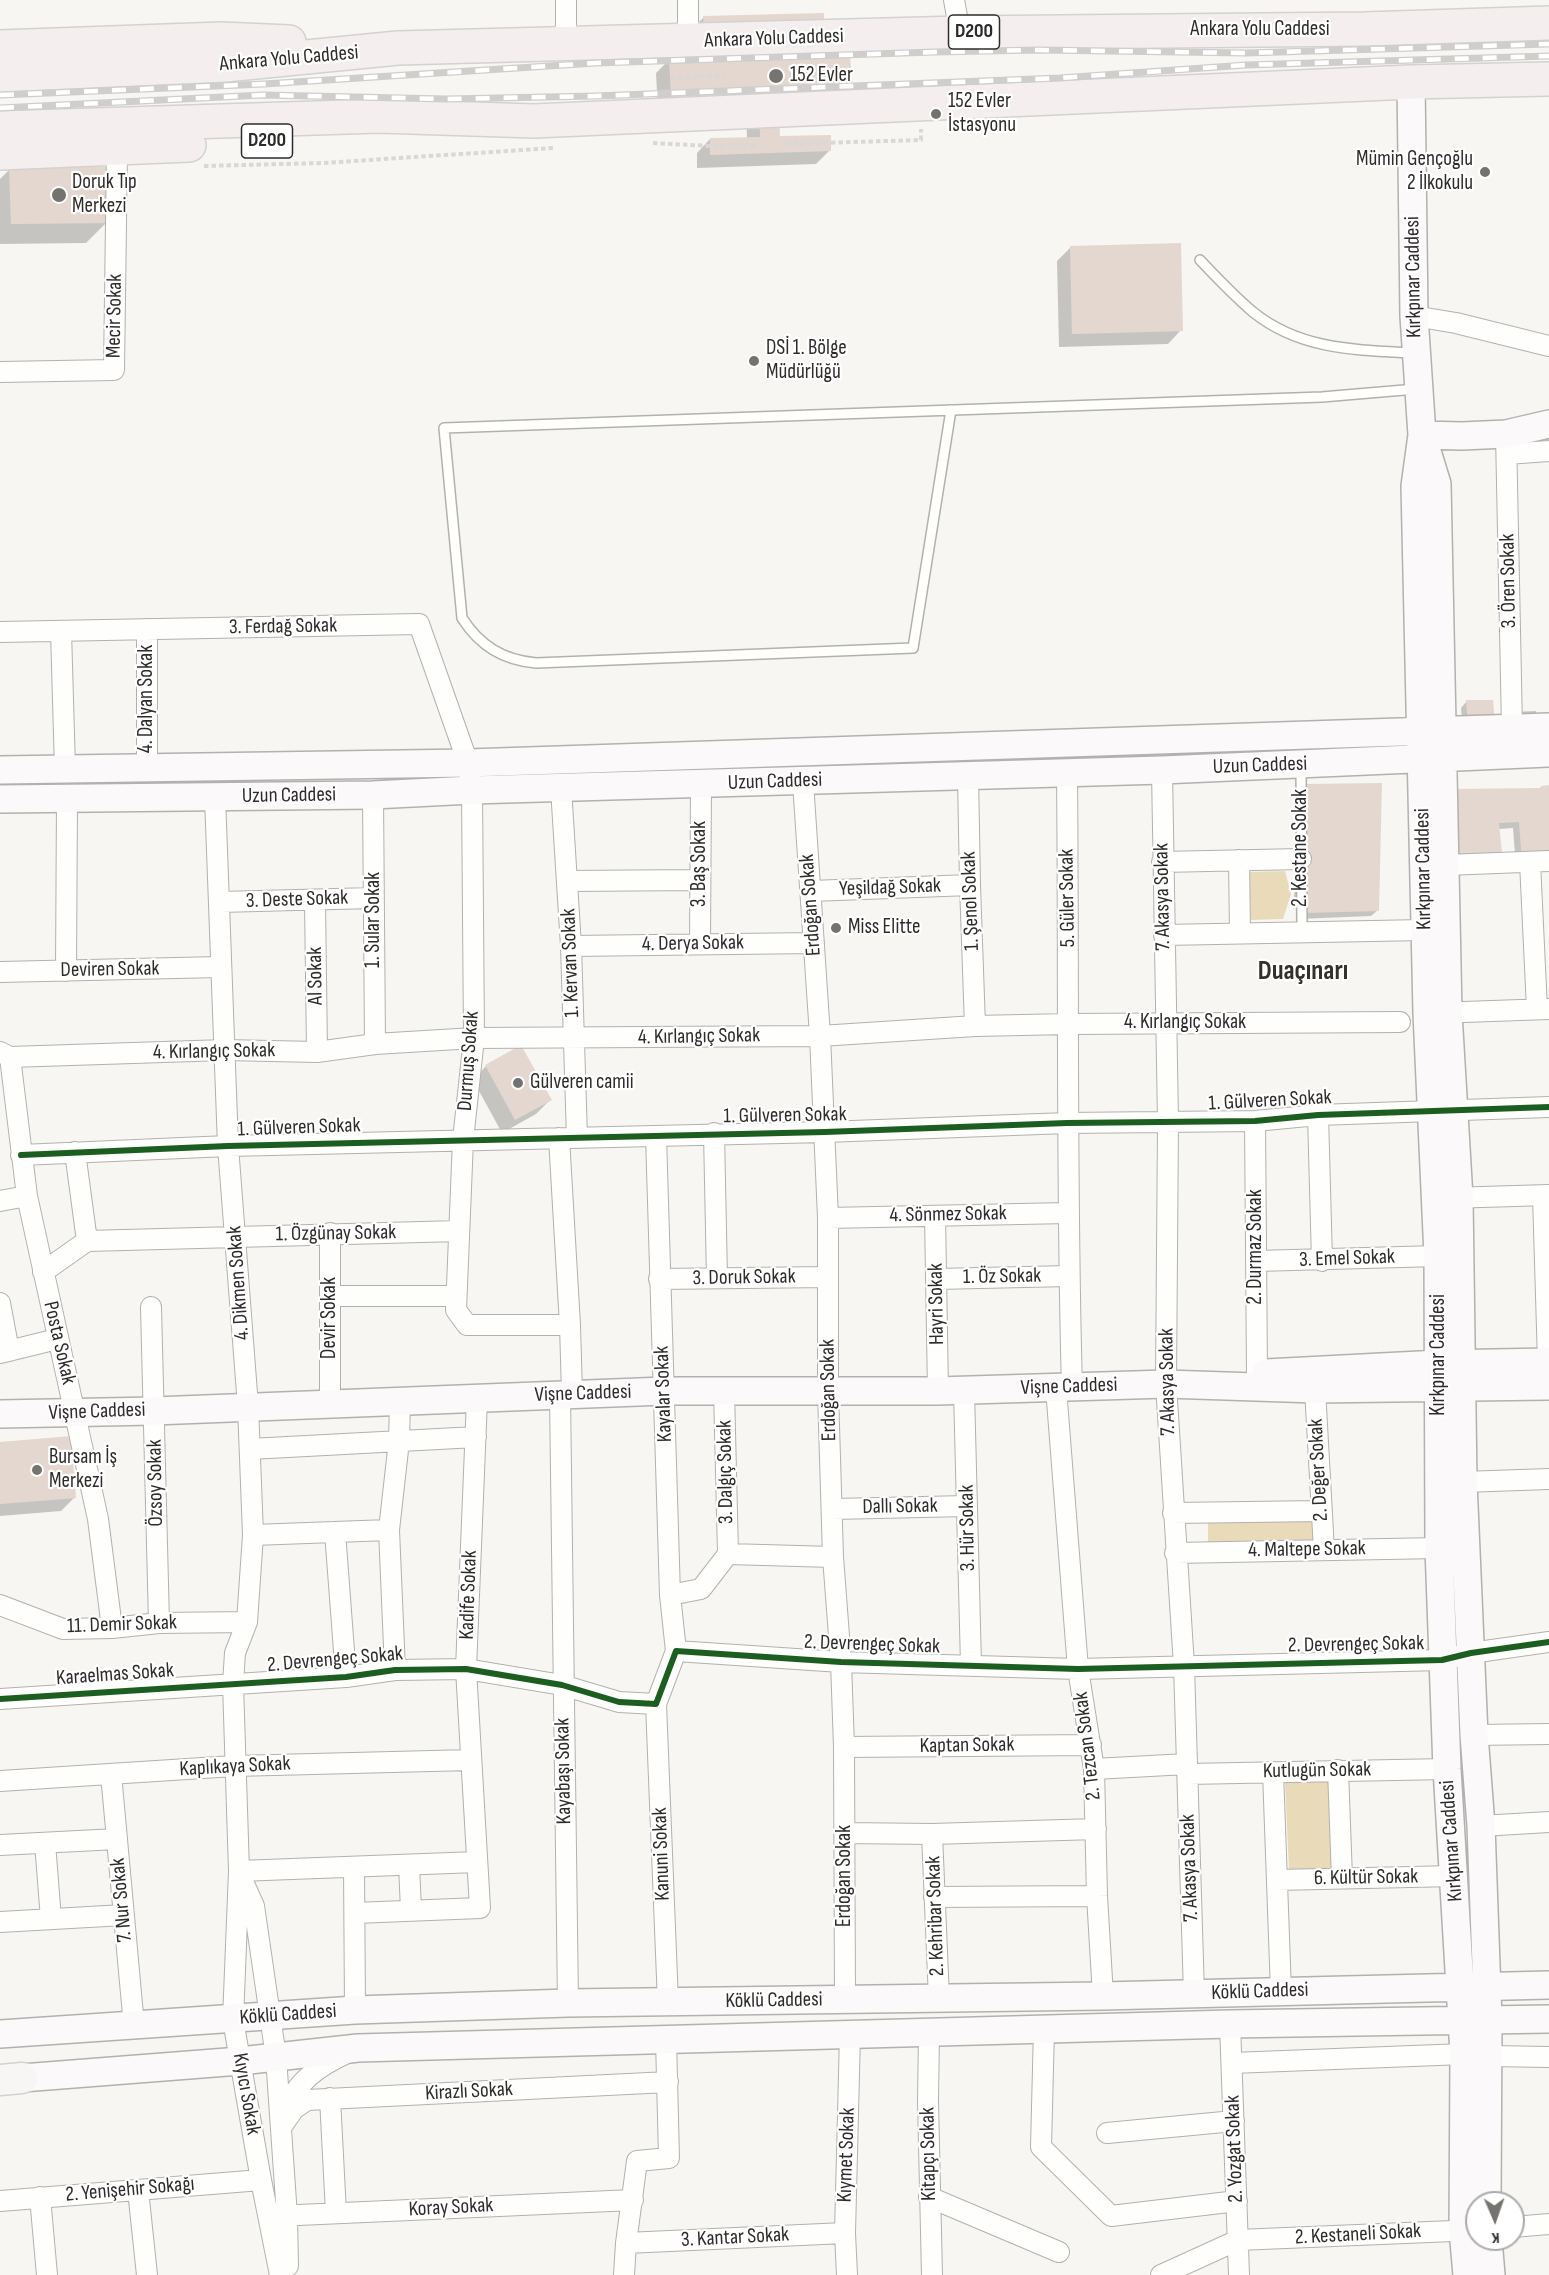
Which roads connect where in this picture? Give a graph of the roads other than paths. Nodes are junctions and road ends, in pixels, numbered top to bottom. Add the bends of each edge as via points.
1 (566, 0) edge
2 (688, 0) edge
3 (954, 0) edge
4 (1549, 23) edge
5 (960, 33) junction
6 (688, 41) junction
7 (567, 44) junction
8 (0, 47) edge
9 (398, 48) junction
10 (0, 75) edge
11 (1549, 79) edge
12 (1412, 82) junction
13 (534, 121) junction
14 (0, 128) edge
15 (117, 148) junction
16 (0, 153) edge
17 (1200, 260) dead end
18 (1414, 316) junction
19 (1549, 346) edge
20 (1416, 353) junction
21 (0, 372) edge
22 (1418, 389) junction
23 (951, 410) junction
24 (1549, 424) edge
25 (1422, 435) junction
26 (1506, 444) junction
27 (1549, 452) edge
28 (147, 629) junction
29 (61, 631) junction
30 (0, 632) edge
31 (1549, 727) edge
32 (1512, 728) junction
33 (1432, 731) junction
34 (1549, 753) edge
35 (1433, 758) junction
36 (468, 762) junction
37 (1301, 764) junction
38 (147, 768) junction
39 (66, 769) junction
40 (0, 770) edge
41 (1162, 770) junction
42 (1067, 772) junction
43 (968, 775) junction
44 (803, 782) junction
45 (701, 785) junction
46 (561, 788) junction
47 (472, 790) junction
48 (373, 795) junction
49 (216, 797) junction
50 (67, 798) junction
51 (0, 799) edge
52 (1301, 859) junction
53 (1239, 860) junction
54 (1540, 861) edge
55 (1162, 862) junction
56 (1446, 865) junction
57 (700, 880) junction
58 (567, 881) junction
59 (969, 885) junction
60 (811, 891) junction
61 (373, 898) junction
62 (315, 900) junction
63 (220, 903) junction
64 (1424, 930) junction
65 (1240, 932) junction
66 (1302, 932) junction
67 (1541, 934) edge
68 (1164, 935) junction
69 (814, 943) junction
70 (700, 944) junction
71 (571, 946) junction
72 (220, 967) junction
73 (66, 970) junction
74 (0, 972) edge
75 (1543, 1009) edge
76 (1437, 1013) junction
77 (1400, 1022) dead end
78 (1165, 1023) junction
79 (1069, 1024) junction
80 (975, 1026) junction
81 (820, 1036) junction
82 (474, 1038) junction
83 (574, 1038) junction
84 (375, 1044) junction
85 (225, 1050) junction
86 (317, 1052) junction
87 (5, 1055) edge
88 (1549, 1107) edge
89 (1444, 1111) junction
90 (1318, 1114) junction
91 (1255, 1120) junction
92 (1168, 1122) junction
93 (1067, 1123) junction
94 (825, 1132) junction
95 (714, 1133) junction
96 (656, 1136) junction
97 (568, 1138) junction
98 (463, 1140) junction
99 (228, 1146) junction
100 (75, 1152) junction
101 (21, 1155) junction
102 (1546, 1195) edge
103 (27, 1196) junction
104 (1447, 1198) junction
105 (0, 1201) edge
106 (1068, 1213) junction
107 (935, 1216) junction
108 (828, 1218) junction
109 (459, 1232) junction
110 (330, 1233) junction
111 (235, 1236) junction
112 (87, 1241) junction
113 (1438, 1256) junction
114 (1256, 1261) junction
115 (1322, 1261) junction
116 (1547, 1261) edge
117 (43, 1272) junction
118 (1069, 1276) junction
119 (828, 1277) junction
120 (717, 1278) junction
121 (659, 1279) junction
122 (936, 1279) junction
123 (330, 1296) junction
124 (456, 1296) junction
125 (0, 1303) edge
126 (151, 1307) dead end
127 (570, 1325) junction
128 (57, 1339) junction
129 (5, 1352) edge
130 (1549, 1370) edge
131 (1257, 1374) junction
132 (1450, 1376) junction
133 (1166, 1383) junction
134 (1064, 1387) junction
135 (1315, 1389) junction
136 (724, 1390) junction
137 (664, 1391) junction
138 (951, 1391) junction
139 (828, 1392) junction
140 (566, 1394) junction
141 (477, 1399) junction
142 (400, 1402) junction
143 (330, 1403) junction
144 (248, 1406) junction
145 (154, 1411) junction
146 (75, 1413) junction
147 (0, 1414) edge
148 (476, 1437) junction
149 (399, 1441) junction
150 (250, 1449) junction
151 (1549, 1479) edge
152 (1463, 1482) junction
153 (967, 1506) junction
154 (833, 1509) junction
155 (1321, 1511) junction
156 (1173, 1513) junction
157 (389, 1530) junction
158 (335, 1532) junction
159 (253, 1535) junction
160 (1439, 1548) junction
161 (1324, 1550) junction
162 (1175, 1553) junction
163 (728, 1554) junction
164 (833, 1557) junction
165 (670, 1594) junction
166 (0, 1605) edge
167 (247, 1622) junction
168 (159, 1623) junction
169 (112, 1629) junction
170 (1549, 1642) edge
171 (676, 1651) junction
172 (1471, 1653) junction
173 (1442, 1660) junction
174 (841, 1662) junction
175 (971, 1665) junction
176 (1184, 1666) junction
177 (466, 1669) junction
178 (1078, 1669) junction
179 (395, 1670) junction
180 (346, 1677) junction
181 (233, 1684) junction
182 (562, 1685) junction
183 (0, 1699) edge
184 (656, 1704) junction
185 (1549, 1734) edge
186 (1474, 1735) junction
187 (1091, 1745) junction
188 (844, 1747) junction
189 (471, 1760) junction
190 (234, 1766) junction
191 (1094, 1769) junction
192 (1187, 1769) junction
193 (1447, 1769) junction
194 (1338, 1770) junction
195 (1273, 1772) junction
196 (111, 1774) junction
197 (0, 1781) edge
198 (1549, 1822) edge
199 (1481, 1826) junction
200 (1096, 1829) junction
201 (845, 1833) junction
202 (932, 1834) junction
203 (117, 1839) junction
204 (45, 1842) junction
205 (0, 1845) edge
206 (477, 1862) junction
207 (409, 1865) junction
208 (354, 1867) junction
209 (239, 1871) junction
210 (1455, 1876) junction
211 (1342, 1878) junction
212 (1277, 1880) junction
213 (1097, 1896) junction
214 (934, 1897) junction
215 (411, 1910) junction
216 (355, 1913) junction
217 (124, 1915) junction
218 (51, 1919) junction
219 (0, 1922) edge
220 (1549, 1985) edge
221 (1474, 1986) junction
222 (1281, 1992) junction
223 (1194, 1994) junction
224 (1103, 1996) junction
225 (939, 1999) junction
226 (845, 2000) junction
227 (567, 2003) junction
228 (668, 2003) junction
229 (355, 2010) junction
230 (271, 2017) junction
231 (1549, 2019) edge
232 (233, 2020) junction
233 (1476, 2021) junction
234 (1230, 2024) junction
235 (134, 2026) junction
236 (1044, 2029) junction
237 (929, 2032) junction
238 (0, 2034) edge
239 (850, 2034) junction
240 (666, 2039) junction
241 (358, 2048) junction
242 (1477, 2055) junction
243 (276, 2057) junction
244 (1549, 2057) edge
245 (240, 2061) junction
246 (1232, 2063) junction
247 (7, 2079) edge
248 (668, 2082) junction
249 (330, 2098) junction
250 (1234, 2121) junction
251 (282, 2126) junction
252 (1107, 2133) dead end
253 (261, 2180) junction
254 (138, 2190) junction
255 (1476, 2191) edge
256 (1486, 2191) edge
257 (40, 2197) junction
258 (929, 2197) junction
259 (633, 2200) junction
260 (0, 2201) edge
261 (1237, 2201) junction
262 (336, 2213) junction
263 (279, 2216) junction
264 (1549, 2224) edge
265 (1525, 2226) edge
266 (845, 2233) junction
267 (1465, 2233) edge
268 (1238, 2240) junction
269 (626, 2243) junction
270 (1472, 2251) edge
271 (1482, 2251) edge
272 (1059, 2252) dead end
273 (1185, 2269) edge
274 (47, 2275) edge
275 (147, 2275) edge
276 (280, 2275) edge
277 (288, 2275) edge
278 (624, 2275) edge
279 (847, 2275) edge
280 (932, 2275) edge
281 (1161, 2275) edge
282 (1239, 2275) edge
283 (1467, 2275) edge
284 (1491, 2275) edge

1 - 7 street
2 - 6 street
3 - 5 street
4 - 5 highway, Ankara Yolu Caddesi / D200
5 - 6 highway, Ankara Yolu Caddesi / D200
6 - 7 highway, Ankara Yolu Caddesi / D200
7 - 9 highway, Ankara Yolu Caddesi / D200
8 - 9 highway via 221,39
9 - 10 highway, Ankara Yolu Caddesi / D200 via 225,65
11 - 12 highway, D200
12 - 13 highway, D200
12 - 18 main road, Kırkpınar Caddesi
13 - 14 highway, D200 via 379,116
13 - 15 highway, D200 via 383,136
15 - 16 highway, D200
15 - 21 street, Mecir Sokak via 114,370
17 - 20 lane via 1253,312 1287,334 1342,349
18 - 19 street
18 - 20 main road, Kırkpınar Caddesi
20 - 22 main road, Kırkpınar Caddesi
22 - 23 lane via 1322,397
22 - 25 main road, Kırkpınar Caddesi
23 - 23 lane via 444,428 462,618 476,638 495,652 536,663 913,648
24 - 26 main road
25 - 26 main road via 1462,436
25 - 33 main road, Kırkpınar Caddesi via 1437,484
26 - 27 street
26 - 32 street, 3. Ören Sokak
28 - 29 street, 3. Ferdağ Sokak
28 - 36 street, 3. Ferdağ Sokak via 419,624
28 - 38 street, 4. Dalyan Sokak
29 - 30 street, 3. Ferdağ Sokak
29 - 39 street
31 - 32 main road, Uzun Caddesi
32 - 33 main road, Uzun Caddesi
33 - 35 main road, Kırkpınar Caddesi
33 - 36 main road, Uzun Caddesi
34 - 35 main road, Uzun Caddesi
35 - 37 main road, Uzun Caddesi
35 - 56 main road, Kırkpınar Caddesi
35 - 64 main road, Kırkpınar Caddesi
36 - 38 main road, Uzun Caddesi
36 - 47 street, Durmuş Sokak
37 - 41 main road, Uzun Caddesi
37 - 52 lane, 2. Kestane Sokak
38 - 39 main road, Uzun Caddesi
39 - 40 main road, Uzun Caddesi
41 - 42 main road, Uzun Caddesi
41 - 55 street, 7. Akasya Sokak
42 - 43 main road, Uzun Caddesi
42 - 79 street, 5. Güler Sokak
43 - 44 main road, Uzun Caddesi
43 - 59 street, 1. Şenol Sokak
44 - 45 main road, Uzun Caddesi
44 - 60 street, Erdoğan Sokak
45 - 46 main road, Uzun Caddesi
45 - 57 street, 3. Baş Sokak
46 - 47 main road, Uzun Caddesi
46 - 58 street, 1. Kervan Sokak
47 - 48 main road, Uzun Caddesi
47 - 82 street, Durmuş Sokak
48 - 49 main road, Uzun Caddesi
48 - 61 street, 1. Sular Sokak
49 - 50 main road, Uzun Caddesi
49 - 63 street, 4. Dikmen Sokak
50 - 51 main road, Uzun Caddesi
50 - 73 street
52 - 53 street
52 - 66 lane, 2. Kestane Sokak
53 - 55 street
53 - 65 street
54 - 56 street
54 - 67 street
55 - 68 street, 7. Akasya Sokak
56 - 76 main road, Kırkpınar Caddesi
57 - 58 street
57 - 70 street, 3. Baş Sokak
58 - 71 street, 1. Kervan Sokak
59 - 60 street, Yeşildağ Sokak
59 - 80 street, 1. Şenol Sokak
60 - 69 street, Erdoğan Sokak
61 - 62 street, 3. Deste Sokak
61 - 84 street, 1. Sular Sokak
62 - 63 street, 3. Deste Sokak
62 - 86 street, Al Sokak
63 - 72 street, 4. Dikmen Sokak
64 - 66 street, 2. Kestane Sokak
64 - 76 main road, Kırkpınar Caddesi
65 - 66 street, 2. Kestane Sokak
65 - 68 street, 2. Kestane Sokak
67 - 75 street
68 - 78 street, 7. Akasya Sokak
69 - 70 street, 4. Derya Sokak
69 - 81 street, Erdoğan Sokak
70 - 71 street, 4. Derya Sokak
71 - 83 street, 1. Kervan Sokak
72 - 73 street, Deviren Sokak
72 - 85 street, 4. Dikmen Sokak
73 - 74 street, Deviren Sokak
75 - 76 street
76 - 89 main road, Kırkpınar Caddesi
77 - 78 street, 4. Kırlangıç Sokak
78 - 79 street, 4. Kırlangıç Sokak
78 - 92 street, 7. Akasya Sokak
79 - 80 street, 4. Kırlangıç Sokak
79 - 93 street, 5. Güler Sokak
80 - 81 street, 4. Kırlangıç Sokak
81 - 83 street, 4. Kırlangıç Sokak
81 - 94 street, Erdoğan Sokak
82 - 83 street, 4. Kırlangıç Sokak
82 - 84 street, 4. Kırlangıç Sokak
82 - 98 street, Durmuş Sokak
83 - 97 street, 1. Kervan Sokak
84 - 86 street, 4. Kırlangıç Sokak
85 - 86 street, 4. Kırlangıç Sokak
85 - 87 street, 4. Kırlangıç Sokak
85 - 99 street, 4. Dikmen Sokak
87 - 101 street, Posta Sokak
88 - 89 street, 1. Gülveren Sokak
89 - 90 street, 1. Gülveren Sokak
89 - 104 main road, Kırkpınar Caddesi
90 - 91 street, 1. Gülveren Sokak
90 - 115 street
91 - 92 street, 1. Gülveren Sokak
91 - 114 street, 2. Durmaz Sokak
92 - 93 street, 1. Gülveren Sokak
92 - 133 street, 7. Akasya Sokak
93 - 94 street, 1. Gülveren Sokak
93 - 106 street, 5. Güler Sokak
94 - 95 street, 1. Gülveren Sokak
94 - 108 street, Erdoğan Sokak
95 - 96 street, 1. Gülveren Sokak
95 - 120 street
96 - 97 street, 1. Gülveren Sokak
96 - 121 street, Kayalar Sokak
97 - 98 street, 1. Gülveren Sokak
97 - 127 street, 1. Kervan Sokak
98 - 99 street, 1. Gülveren Sokak
98 - 109 street, Durmuş Sokak
99 - 100 street, 1. Gülveren Sokak
99 - 111 street, 4. Dikmen Sokak
100 - 101 street, 1. Gülveren Sokak
100 - 112 street
101 - 103 street, Posta Sokak
102 - 104 street
102 - 116 street
103 - 105 street
103 - 117 street, Posta Sokak
104 - 113 main road, Kırkpınar Caddesi
104 - 132 main road, Kırkpınar Caddesi
106 - 107 street, 4. Sönmez Sokak
106 - 118 street, 2. Tezcan Sokak
107 - 108 street, 4. Sönmez Sokak
107 - 122 street, Hayri Sokak
108 - 119 street, Erdoğan Sokak
109 - 110 street, 1. Özgünay Sokak
109 - 124 street, Durmuş Sokak
110 - 111 street, 1. Özgünay Sokak
110 - 123 street, Devir Sokak
111 - 112 street, 1. Özgünay Sokak
111 - 144 street, 4. Dikmen Sokak
112 - 117 street
113 - 115 street, 3. Emel Sokak
113 - 132 main road, Kırkpınar Caddesi
114 - 115 street, 3. Emel Sokak
114 - 131 street, 2. Durmaz Sokak
116 - 130 street
117 - 128 street, Posta Sokak
118 - 122 street, 1. Öz Sokak
118 - 134 street, 2. Tezcan Sokak
119 - 120 street, 3. Doruk Sokak
119 - 139 street, Erdoğan Sokak
120 - 121 street, 3. Doruk Sokak
121 - 137 street, Kayalar Sokak
122 - 138 street, Hayri Sokak
123 - 124 street
123 - 143 street, Devir Sokak
124 - 127 street, Durmuş Sokak via 456,1310 466,1325
125 - 129 street
126 - 145 street, Özsoy Sokak
127 - 140 street, 1. Kervan Sokak
128 - 129 street
128 - 146 street, Posta Sokak
130 - 132 main road, Vişne Caddesi
131 - 132 main road, Vişne Caddesi via 1292,1370
131 - 133 main road, Vişne Caddesi
132 - 135 main road, Vişne Caddesi
132 - 152 main road, Kırkpınar Caddesi
132 - 160 main road, Kırkpınar Caddesi
133 - 134 main road, Vişne Caddesi
133 - 135 main road, Vişne Caddesi
133 - 156 street, 7. Akasya Sokak
134 - 138 main road, Vişne Caddesi
134 - 178 street, 2. Tezcan Sokak
135 - 155 street, 2. Değer Sokak
136 - 137 main road, Vişne Caddesi
136 - 139 main road, Vişne Caddesi
136 - 163 street, 3. Dalgıç Sokak
137 - 140 main road, Vişne Caddesi
137 - 165 street, Kayalar Sokak
138 - 139 main road, Vişne Caddesi
138 - 153 street, 3. Hür Sokak
139 - 154 street, Erdoğan Sokak
140 - 141 main road, Vişne Caddesi
140 - 182 street, Kayabaşı Sokak
141 - 142 main road, Vişne Caddesi
141 - 148 street, Kadife Sokak
142 - 143 main road, Vişne Caddesi
142 - 149 street
143 - 144 main road, Vişne Caddesi
144 - 145 main road, Vişne Caddesi
144 - 150 street, 4. Dikmen Sokak
145 - 146 main road, Vişne Caddesi
145 - 168 street, Özsoy Sokak
146 - 147 main road, Vişne Caddesi
146 - 169 street, Posta Sokak via 98,1519
148 - 149 street
148 - 177 street, Kadife Sokak
149 - 150 street
149 - 157 street
150 - 159 street, 4. Dikmen Sokak
151 - 152 street
152 - 172 main road, Kırkpınar Caddesi
153 - 154 street, Dallı Sokak
153 - 175 street, 3. Hür Sokak
154 - 164 street, Erdoğan Sokak
155 - 156 street
155 - 161 street, 2. Değer Sokak
156 - 162 street, 7. Akasya Sokak
157 - 158 street
157 - 179 street
158 - 159 street
158 - 180 street
159 - 167 street, 4. Dikmen Sokak
160 - 161 street, 4. Maltepe Sokak
160 - 173 main road, Kırkpınar Caddesi
161 - 162 street, 4. Maltepe Sokak
162 - 176 street, 7. Akasya Sokak
163 - 164 street
163 - 165 street via 701,1589
164 - 174 street, Erdoğan Sokak
165 - 171 street, Kayalar Sokak
166 - 169 street, 11. Demir Sokak via 63,1629
167 - 168 street, 11. Demir Sokak
167 - 181 street, 4. Dikmen Sokak via 235,1653
168 - 169 street, 11. Demir Sokak
170 - 172 street, 2. Devrengeç Sokak
171 - 174 street, 2. Devrengeç Sokak
171 - 184 street
172 - 173 street, 2. Devrengeç Sokak
172 - 186 main road, Kırkpınar Caddesi
173 - 176 street, 2. Devrengeç Sokak
173 - 193 main road, Kırkpınar Caddesi
174 - 175 street, 2. Devrengeç Sokak
174 - 188 street, Erdoğan Sokak
175 - 178 street, 2. Devrengeç Sokak
176 - 178 street, 2. Devrengeç Sokak
176 - 192 street, 7. Akasya Sokak
177 - 179 street, 2. Devrengeç Sokak
177 - 182 street, 2. Devrengeç Sokak
177 - 189 street, Kadife Sokak
178 - 187 street, 2. Tezcan Sokak
179 - 180 street, 2. Devrengeç Sokak
180 - 181 street, 2. Devrengeç Sokak
181 - 183 street, Karaelmas Sokak
181 - 190 street, 4. Dikmen Sokak
182 - 184 street, 2. Devrengeç Sokak via 619,1702
182 - 227 street, Kayabaşı Sokak
184 - 228 street, Kanuni Sokak
185 - 186 street
186 - 199 main road, Kırkpınar Caddesi
187 - 188 street, Kaptan Sokak
187 - 191 street, 2. Tezcan Sokak
188 - 201 street, Erdoğan Sokak
189 - 190 street, Kaplıkaya Sokak
189 - 206 street, Kadife Sokak
190 - 196 street, Kaplıkaya Sokak
190 - 209 street, Kıyıcı Sokak
191 - 192 street, Kutlugün Sokak
191 - 200 street, 2. Tezcan Sokak
192 - 195 street, Kutlugün Sokak
192 - 223 street, 7. Akasya Sokak
193 - 194 street, Kutlugün Sokak
193 - 210 main road, Kırkpınar Caddesi
194 - 195 street, Kutlugün Sokak
194 - 211 street
195 - 212 street
196 - 197 street, Kaplıkaya Sokak
196 - 203 street, 7. Nur Sokak
198 - 199 street
199 - 221 main road, Kırkpınar Caddesi
200 - 202 street, 2. Kehribar Sokak
200 - 213 street, 2. Tezcan Sokak
201 - 202 street, 2. Kehribar Sokak
201 - 226 street, Erdoğan Sokak
202 - 214 street, 2. Kehribar Sokak
203 - 204 street
203 - 217 street, 7. Nur Sokak
204 - 205 street
204 - 218 street
206 - 207 street
206 - 215 street, Kadife Sokak via 480,1908
207 - 208 street
207 - 215 street
208 - 209 street
208 - 216 street
209 - 230 street via 254,1906
209 - 232 street, Kıyıcı Sokak
210 - 211 street, 6. Kültür Sokak
210 - 221 main road, Kırkpınar Caddesi
211 - 212 street, 6. Kültür Sokak
212 - 222 street
213 - 214 street
213 - 224 street, 2. Tezcan Sokak
214 - 225 street, 2. Kehribar Sokak
215 - 216 street
216 - 229 street
217 - 218 street
217 - 235 street, 7. Nur Sokak
218 - 219 street
220 - 221 main road, Köklü Caddesi
221 - 222 main road, Köklü Caddesi
221 - 233 main road, Kırkpınar Caddesi
222 - 223 main road, Köklü Caddesi
223 - 224 main road, Köklü Caddesi
224 - 225 main road, Köklü Caddesi
225 - 226 main road, Köklü Caddesi
226 - 228 main road, Köklü Caddesi
227 - 228 main road, Köklü Caddesi
227 - 229 main road, Köklü Caddesi
229 - 230 main road, Köklü Caddesi
230 - 232 main road, Köklü Caddesi
230 - 243 street
231 - 233 main road, Köklü Caddesi
232 - 235 main road, Köklü Caddesi
232 - 245 street, Kıyıcı Sokak
233 - 234 main road, Köklü Caddesi
233 - 242 main road, Kırkpınar Caddesi
234 - 236 main road, Köklü Caddesi
234 - 246 street, 2. Yozgat Sokak
235 - 238 main road, Köklü Caddesi
236 - 237 main road, Köklü Caddesi
236 - 261 street via 1041,2147 1111,2216
237 - 239 main road, Köklü Caddesi
237 - 258 street, Kitapçı Sokak
239 - 240 main road, Köklü Caddesi
239 - 266 street, Kıymet Sokak
240 - 241 main road, Köklü Caddesi
240 - 248 street
241 - 243 main road, Köklü Caddesi
241 - 251 street via 302,2081 288,2104
242 - 244 street
242 - 246 street
242 - 255 main road, Kırkpınar Caddesi
242 - 256 main road, Kırkpınar Caddesi
243 - 245 main road, Köklü Caddesi
243 - 251 street
245 - 247 main road, Köklü Caddesi
245 - 253 street, Kıyıcı Sokak
246 - 250 street, 2. Yozgat Sokak
248 - 249 street, Kirazlı Sokak
248 - 259 street via 669,2158 637,2161
249 - 251 street, Kirazlı Sokak via 307,2100 294,2109
249 - 262 street
250 - 252 street
250 - 261 street, 2. Yozgat Sokak
251 - 263 street
253 - 254 street, 2. Yenişehir Sokağı
253 - 263 street, Kıyıcı Sokak
254 - 257 street, 2. Yenişehir Sokağı
254 - 275 street
257 - 260 street, 2. Yenişehir Sokağı
257 - 274 street
258 - 272 street
258 - 280 street, Kitapçı Sokak
259 - 262 street, Koray Sokak
259 - 269 street
261 - 268 street, 2. Yozgat Sokak
262 - 263 street, Koray Sokak
263 - 276 street, Kıyıcı Sokak
263 - 277 street
264 - 265 street
266 - 269 street, 3. Kantar Sokak
266 - 279 street, Kıymet Sokak
267 - 268 street, 2. Kestaneli Sokak
268 - 273 street
268 - 282 street, 2. Yozgat Sokak
269 - 278 street
270 - 283 main road, Kırkpınar Caddesi
271 - 284 main road, Kırkpınar Caddesi
273 - 281 street

